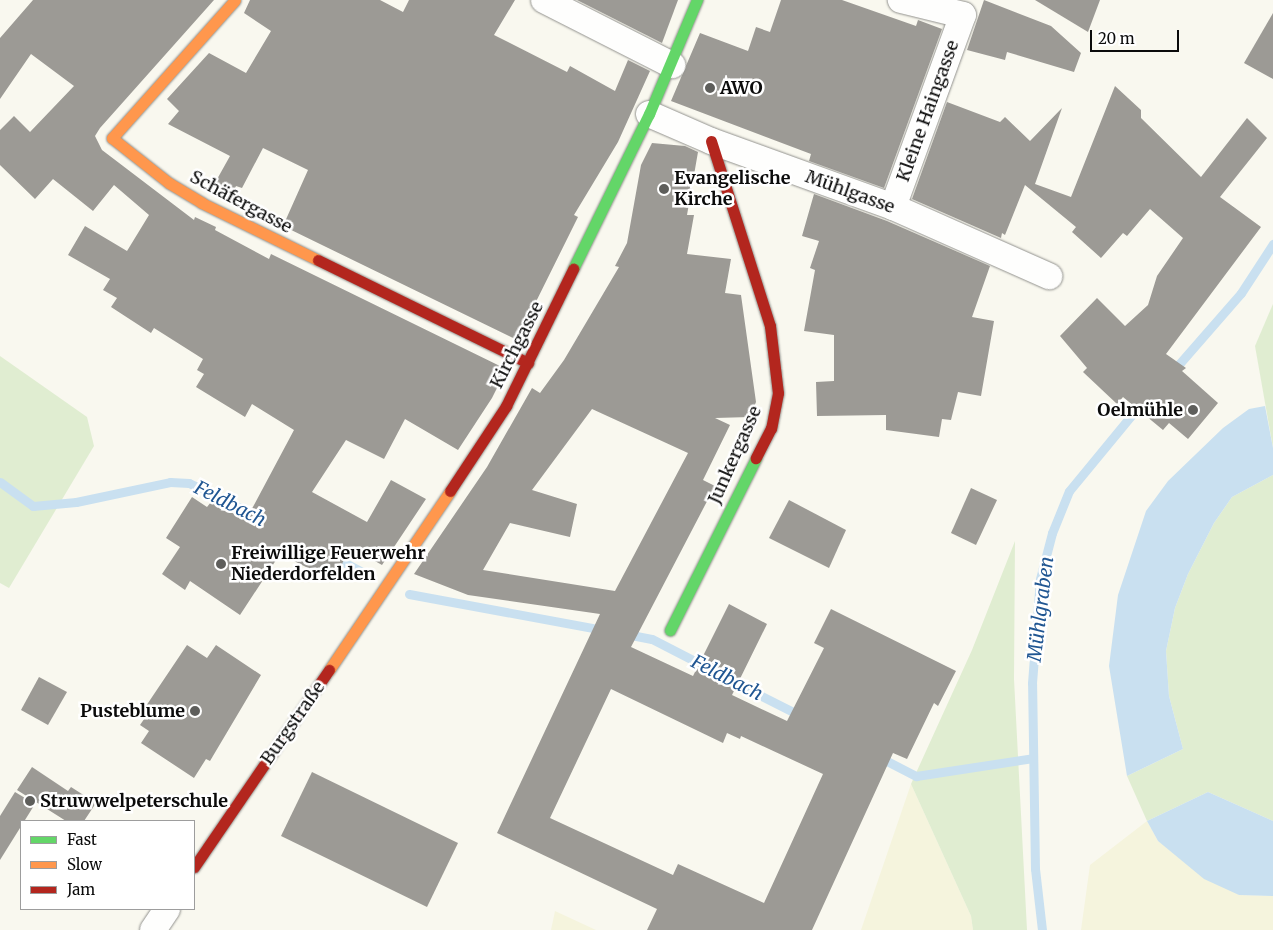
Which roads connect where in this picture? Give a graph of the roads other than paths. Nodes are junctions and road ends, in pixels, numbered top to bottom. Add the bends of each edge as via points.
1 (234, 0) edge
2 (544, 0) edge
3 (697, 0) edge
4 (901, 0) edge
5 (967, 8) edge
6 (672, 65) junction
7 (649, 114) junction
8 (711, 141) junction
9 (893, 208) junction
10 (1050, 276) dead end
11 (528, 363) junction
12 (392, 579) joint
13 (670, 630) dead end
14 (195, 867) edge
15 (166, 910) edge
16 (153, 930) edge

1 - 11 street, Schäfergasse via 112,138 169,183 202,203
2 - 6 street
3 - 6 street, Kirchgasse
4 - 5 street, Kleine Haingasse
5 - 9 street, Kleine Haingasse
6 - 7 street, Kirchgasse
7 - 8 street, Mühlgasse
7 - 11 street, Kirchgasse
8 - 9 street, Mühlgasse
8 - 13 street, Junkergasse via 770,326 778,393 771,428
9 - 10 street, Mühlgasse
11 - 12 street, Kirchgasse via 506,406
12 - 14 street, Burgstraße
15 - 16 street

